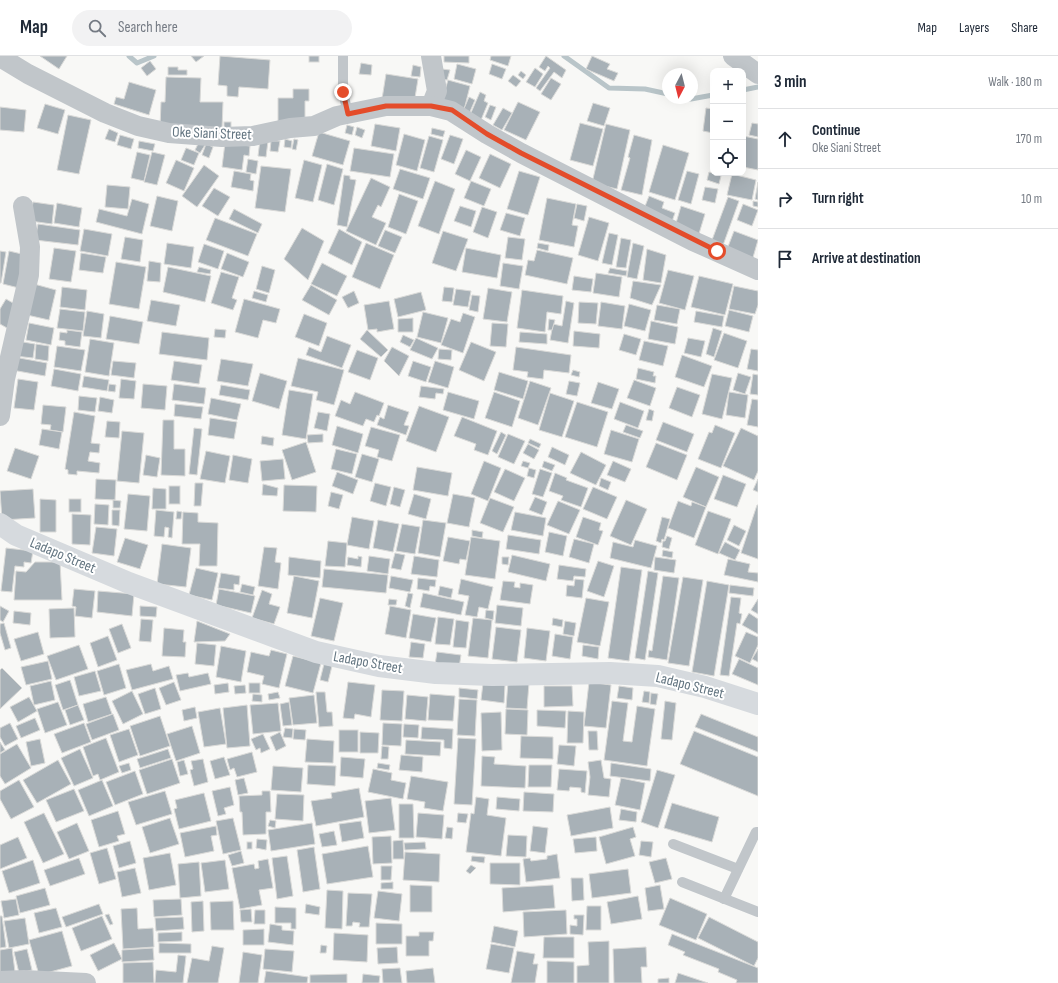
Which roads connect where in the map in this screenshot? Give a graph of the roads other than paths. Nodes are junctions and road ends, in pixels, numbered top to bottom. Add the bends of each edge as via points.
1 (343, 56) edge
2 (431, 56) edge
3 (733, 56) edge
4 (0, 57) edge
5 (758, 74) edge
6 (431, 106) junction
7 (348, 114) junction
8 (23, 206) dead end
9 (758, 270) edge
10 (0, 416) edge
11 (0, 524) edge
12 (758, 704) edge
13 (758, 832) edge
14 (673, 844) dead end
15 (738, 869) junction
16 (682, 882) dead end
17 (724, 899) junction
18 (758, 912) edge
19 (0, 981) edge
20 (86, 983) edge

1 - 7 lane via 343,92
2 - 6 street via 437,91
3 - 5 street
4 - 7 street, Oke Siani Street via 105,113 138,126 169,133 222,137 253,136 314,126
6 - 7 street, Oke Siani Street via 386,106
6 - 9 street, Oke Siani Street via 452,110 521,153 693,241
8 - 10 street via 30,247 29,275 4,379
11 - 12 main road, Ladapo Street via 16,535 130,583 316,652 379,666 436,672 492,675 610,673 658,676 705,687
13 - 15 lane via 750,842
14 - 15 lane
15 - 17 lane
16 - 17 lane
17 - 18 lane
19 - 20 street

